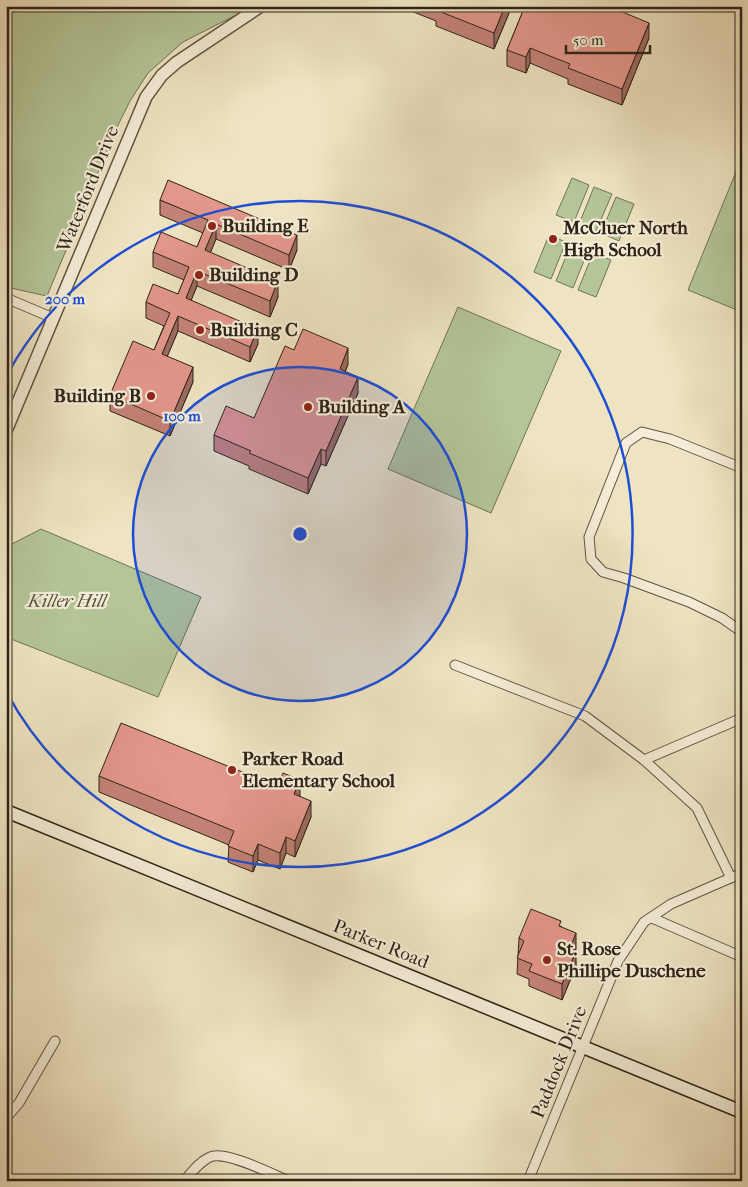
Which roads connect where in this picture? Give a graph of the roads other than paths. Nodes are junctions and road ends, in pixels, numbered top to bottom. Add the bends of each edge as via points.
1 (261, 6) edge
2 (6, 298) edge
3 (53, 318) junction
4 (6, 431) edge
5 (742, 468) edge
6 (742, 632) edge
7 (456, 665) dead end
8 (742, 718) edge
9 (644, 760) junction
10 (6, 811) edge
11 (742, 874) edge
12 (731, 878) junction
13 (652, 918) junction
14 (742, 957) edge
15 (55, 1041) dead end
16 (583, 1047) junction
17 (742, 1112) edge
18 (6, 1118) edge
19 (184, 1181) edge
20 (289, 1181) edge
21 (528, 1181) edge

1 - 3 street, Waterford Drive via 177,62 162,75 146,97
2 - 3 street
3 - 4 street, Waterford Drive
5 - 6 street via 670,439 642,432 626,443 589,538 591,559 603,572 689,602
7 - 9 street via 585,716
8 - 9 street
9 - 12 street via 697,808
10 - 16 main road, Parker Road
11 - 12 street, Paddock Drive
12 - 13 street, Paddock Drive via 672,904
13 - 14 street
13 - 16 street, Paddock Drive via 644,922 618,961
15 - 18 street via 19,1103
16 - 17 main road, Parker Road
16 - 21 street, Paddock Drive
19 - 20 street via 198,1164 212,1156 227,1155

